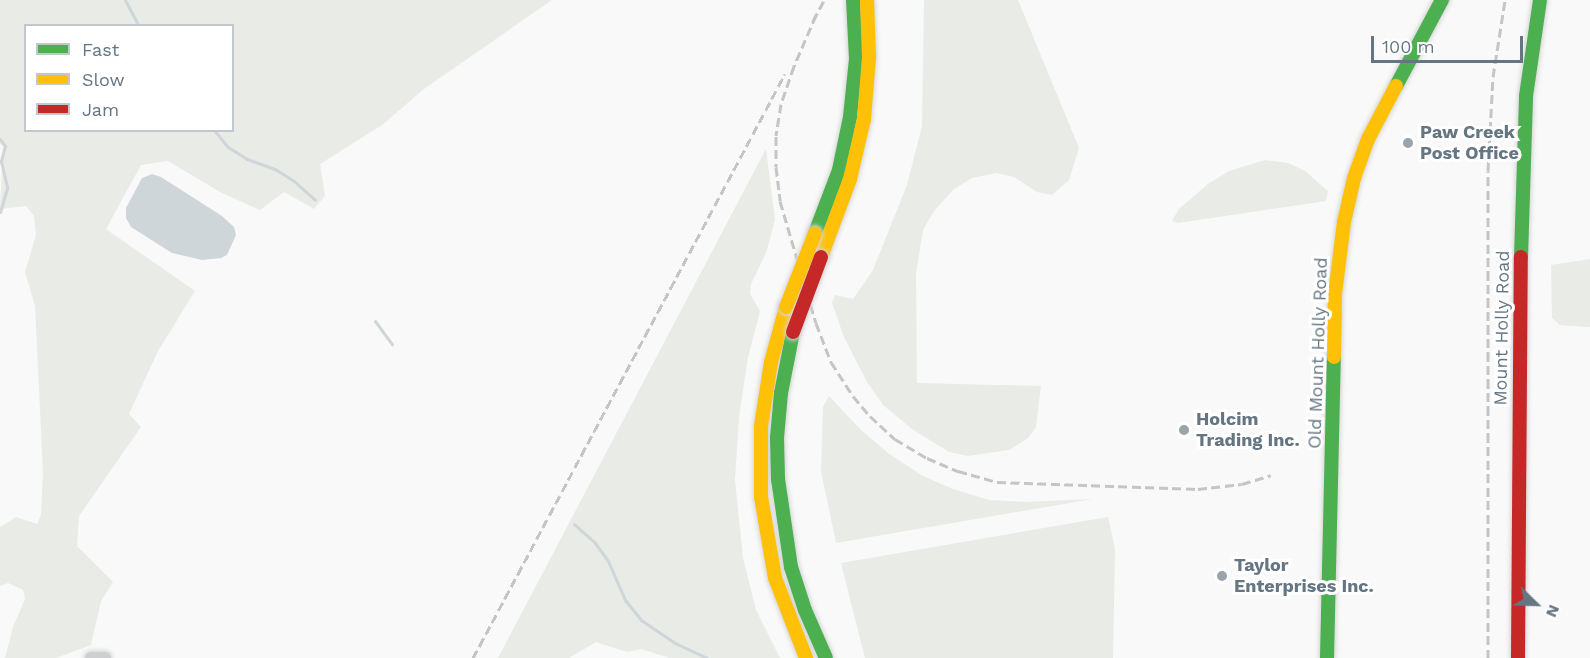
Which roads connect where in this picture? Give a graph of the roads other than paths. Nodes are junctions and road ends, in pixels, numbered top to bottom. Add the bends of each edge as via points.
1 (853, 0) edge
2 (867, 0) edge
3 (1442, 0) edge
4 (1540, 0) edge
5 (91, 658) edge
6 (105, 658) edge
7 (806, 658) edge
8 (826, 658) edge
9 (1327, 658) edge
10 (1518, 658) edge

1 - 7 main road, bridge via 856,59 839,170 786,306 771,362 761,426 761,488 775,578
2 - 8 main road, bridge via 869,57 864,119 850,179 793,332 777,438 778,479 791,567
3 - 9 main road, Old Mount Holly Road via 1368,139 1344,222 1335,294
4 - 10 main road, Mount Holly Road via 1526,96 1522,168
5 - 6 street

